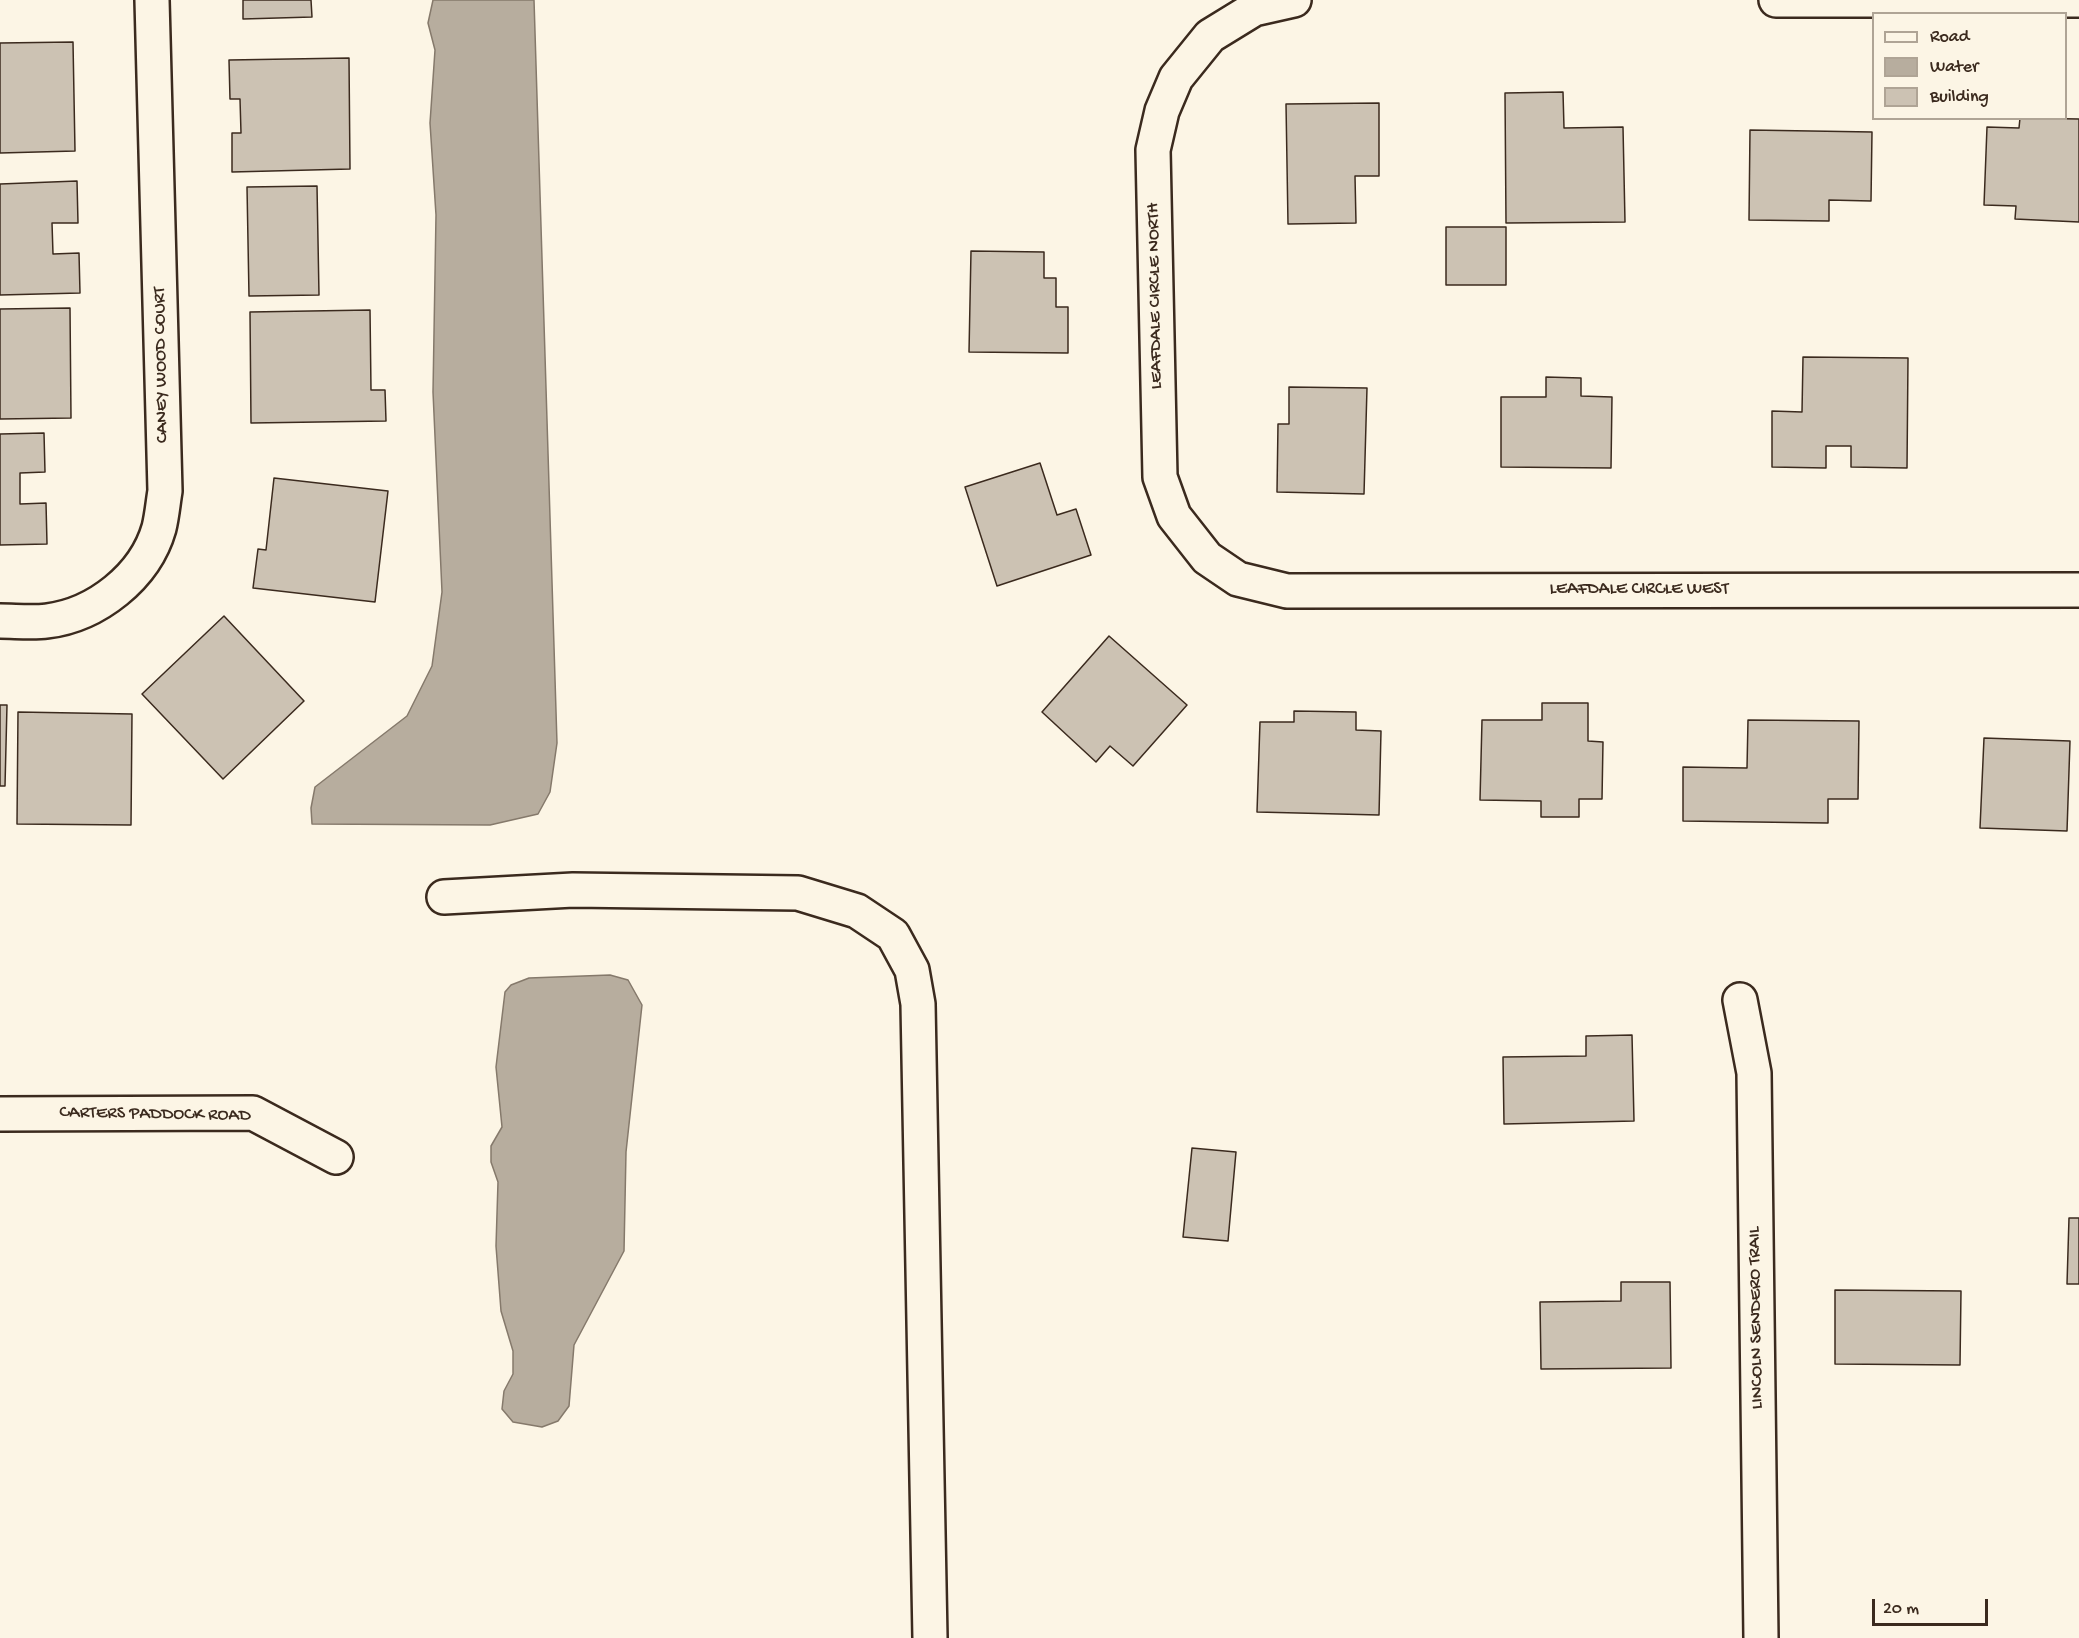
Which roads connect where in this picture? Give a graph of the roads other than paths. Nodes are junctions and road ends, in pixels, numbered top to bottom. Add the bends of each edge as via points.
1 (153, 0) edge
2 (1294, 0) edge
3 (1776, 0) edge
4 (2079, 0) edge
5 (1207, 558) joint
6 (2079, 590) edge
7 (0, 621) edge
8 (444, 897) dead end
9 (1740, 1000) dead end
10 (0, 1114) edge
11 (336, 1157) dead end
12 (930, 1638) edge
13 (1761, 1638) edge

1 - 7 street, CANEY WOOD COURT via 165,491 158,529 142,564 113,594 80,614 46,621
2 - 5 street, LEAFDALE CIRCLE NORTH via 1254,9 1210,36 1176,78 1162,111 1153,150 1160,477 1174,516
3 - 4 street
5 - 6 street, LEAFDALE CIRCLE WEST via 1238,579 1287,591
8 - 12 street via 573,890 798,893 857,911 893,935 912,970 918,1004
9 - 13 street, LINCOLN SENDERO TRAIL via 1754,1073
10 - 11 street, CARTERS PADDOCK ROAD via 253,1113

